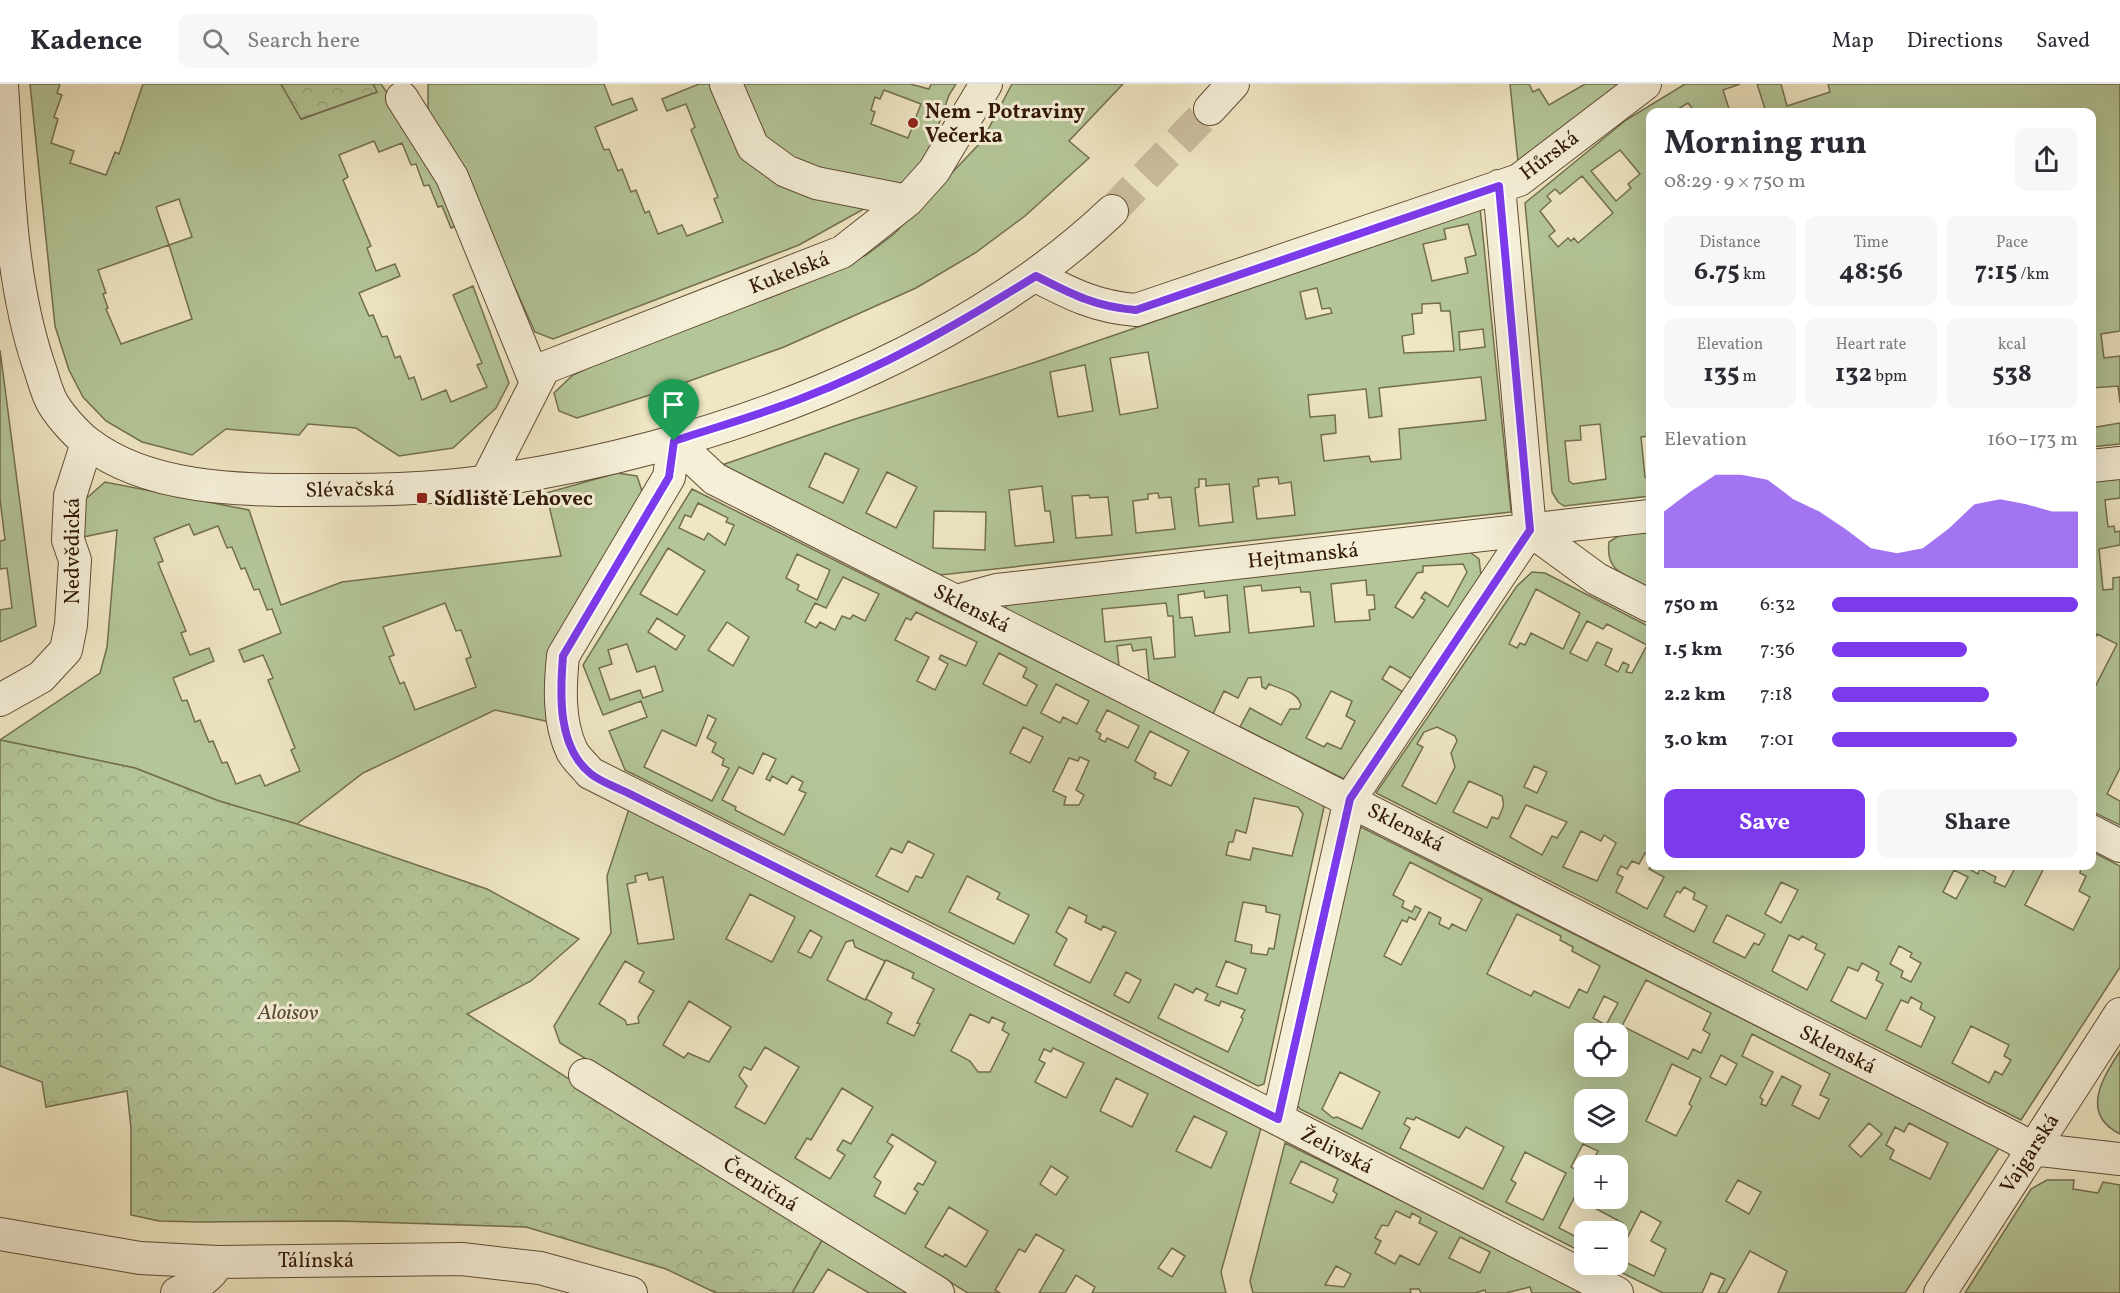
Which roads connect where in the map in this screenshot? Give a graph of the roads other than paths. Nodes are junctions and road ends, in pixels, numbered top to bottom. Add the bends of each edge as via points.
1 (2, 84) edge
2 (726, 84) edge
3 (986, 84) edge
4 (1233, 84) edge
5 (1645, 84) edge
6 (402, 98) dead end
7 (1210, 109) tunnel mouth
8 (1499, 186) junction
9 (907, 201) junction
10 (1112, 211) tunnel mouth
11 (1036, 276) junction
12 (13, 327) edge
13 (536, 383) junction
14 (674, 441) junction
15 (87, 443) junction
16 (2120, 463) edge
17 (2096, 465) edge
18 (486, 482) junction
19 (1646, 516) edge
20 (1530, 530) junction
21 (957, 601) junction
22 (1646, 604) edge
23 (0, 700) edge
24 (1350, 799) junction
25 (2096, 834) edge
26 (2120, 846) edge
27 (2120, 1014) edge
28 (585, 1075) dead end
29 (1278, 1119) junction
30 (2031, 1149) junction
31 (2120, 1159) edge
32 (0, 1234) edge
33 (218, 1262) junction
34 (177, 1293) edge
35 (631, 1293) edge
36 (938, 1293) edge
37 (1617, 1293) edge
38 (1940, 1293) edge

1 - 12 street, Slévačská via 14,235
2 - 9 street via 753,147 786,171 816,183
3 - 9 street, Kukelská via 934,171
4 - 7 street
5 - 8 street, Hůrská via 1519,180
6 - 13 street via 453,177
8 - 11 street, Hůrská via 1136,310 1084,301
8 - 20 street
9 - 13 street, Kukelská via 842,252 543,368
10 - 11 street, Slévačská
11 - 14 street, Slévačská via 959,324 894,358 800,400
12 - 15 street, Slévačská via 51,401
13 - 18 street, Kukelská
14 - 18 street, Slévačská via 581,465
14 - 21 street, Sklenská via 715,479
14 - 29 street, Želivská via 669,477 563,656 560,689 564,723 572,751 590,773
15 - 18 street, Slévačská via 134,469 178,480 257,490 388,490
15 - 23 street, Nedvědická via 70,496 68,540 75,560 66,650 41,677
16 - 17 street
19 - 20 street, Hejtmanská
20 - 21 street, Hejtmanská via 997,590
20 - 22 street via 1597,579
20 - 24 street
21 - 24 street, Sklenská
24 - 29 street
24 - 30 street, Sklenská
25 - 26 street
27 - 30 street, Vajgarská
28 - 36 street, Černičná
29 - 37 street, Želivská
30 - 31 street, Sklenská
30 - 38 street, Vajgarská
32 - 33 street, Tálínská via 140,1258
33 - 34 street via 204,1281
33 - 35 street, Tálínská via 462,1259 540,1268

